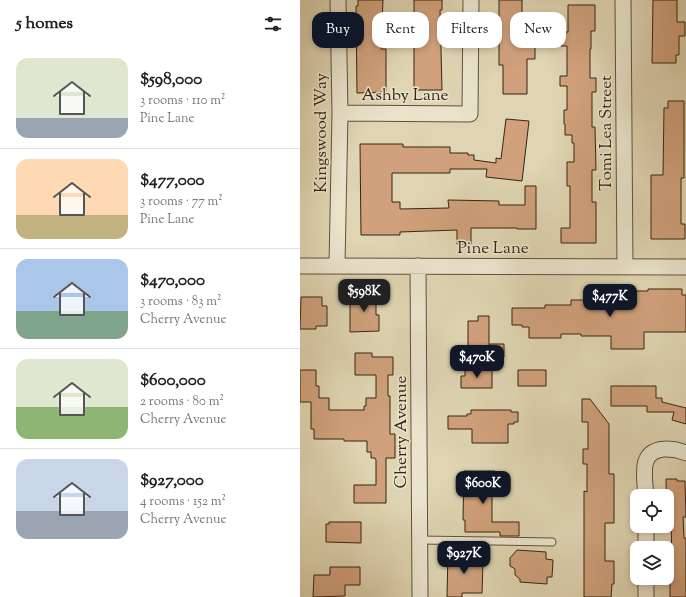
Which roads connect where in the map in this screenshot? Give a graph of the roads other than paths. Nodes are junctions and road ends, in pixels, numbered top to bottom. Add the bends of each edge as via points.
1 (338, 0) edge
2 (470, 0) edge
3 (623, 0) edge
4 (340, 113) junction
5 (337, 265) junction
6 (300, 266) edge
7 (418, 266) junction
8 (625, 267) junction
9 (686, 267) edge
10 (686, 453) edge
11 (646, 489) edge
12 (419, 540) junction
13 (552, 542) dead end
14 (646, 585) edge
15 (420, 597) edge
16 (646, 597) edge

1 - 4 street, Kingswood Way
2 - 4 street, Ashby Lane via 470,114
3 - 8 street, Tomi Lea Street
4 - 5 street, Kingswood Way
5 - 6 street, Pine Lane
5 - 7 street, Pine Lane
7 - 8 street, Pine Lane
7 - 12 street, Cherry Avenue
8 - 9 street, Pine Lane
10 - 11 street via 665,449 651,455 646,461
12 - 13 lane
12 - 15 street, Cherry Avenue
14 - 16 street

